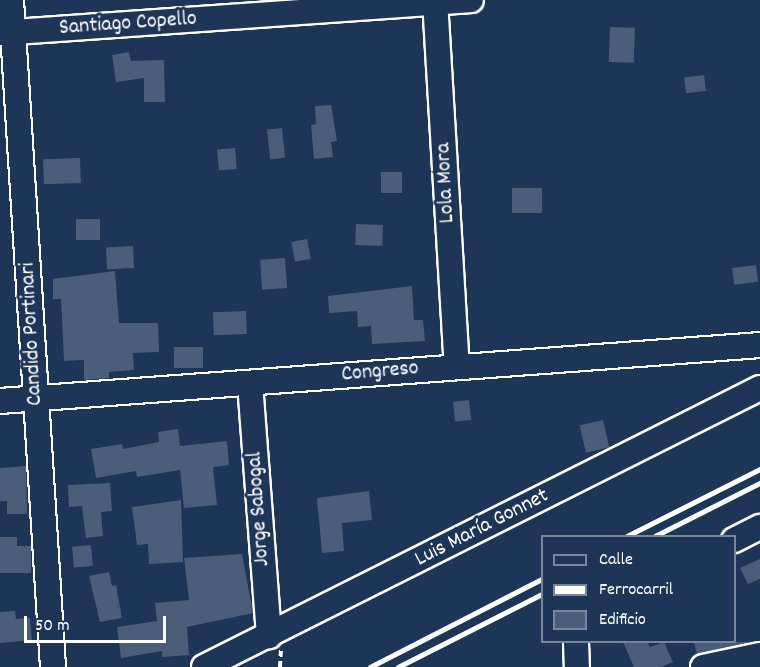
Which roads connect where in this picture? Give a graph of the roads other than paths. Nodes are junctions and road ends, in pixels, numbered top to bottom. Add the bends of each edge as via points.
1 (11, 0) edge
2 (471, 0) edge
3 (436, 1) edge
4 (7, 32) edge
5 (760, 345) edge
6 (457, 366) junction
7 (250, 383) junction
8 (760, 388) edge
9 (35, 398) junction
10 (0, 401) edge
11 (760, 527) edge
12 (736, 539) edge
13 (269, 636) junction
14 (576, 643) edge
15 (760, 655) edge
16 (53, 667) edge
17 (204, 667) edge
18 (577, 667) edge
19 (703, 667) edge

1 - 4 street, Candido Portinari
2 - 3 street, Santiago Copello
3 - 4 street, Santiago Copello
3 - 6 street, Lola Mora
4 - 9 street, Candido Portinari
5 - 6 street, Congreso
6 - 7 street, Congreso
7 - 9 street, Congreso
7 - 13 street, Jorge Sabogal
8 - 13 street, Luis María Gonnet
9 - 10 street, Congreso
9 - 16 street, Candido Portinari
11 - 12 street
13 - 17 street, Luis María Gonnet
14 - 18 street
15 - 19 street

